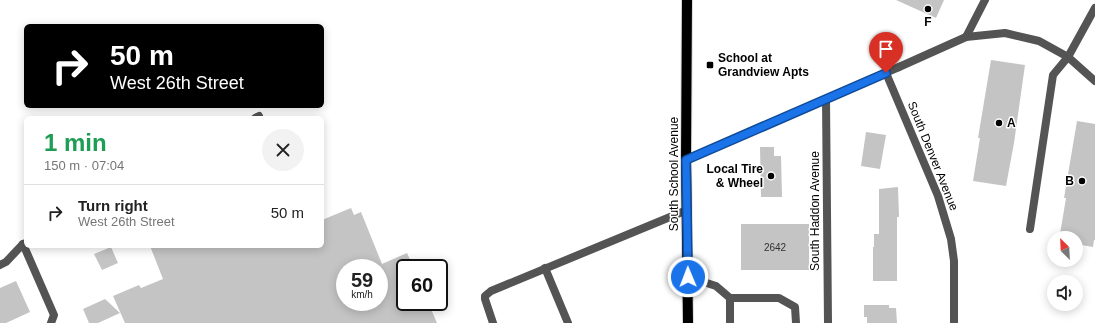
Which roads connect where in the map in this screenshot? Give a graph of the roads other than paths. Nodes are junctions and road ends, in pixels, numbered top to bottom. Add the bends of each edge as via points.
1 (687, 0) edge
2 (985, 0) edge
3 (1095, 8) edge
4 (966, 37) junction
5 (1068, 57) junction
6 (886, 73) junction
7 (1095, 81) edge
8 (826, 99) junction
9 (686, 160) junction
10 (687, 210) junction
11 (1030, 229) dead end
12 (24, 245) edge
13 (27, 248) edge
14 (0, 265) edge
15 (545, 268) junction
16 (688, 277) junction
17 (730, 298) junction
18 (51, 323) edge
19 (493, 323) edge
20 (568, 323) edge
21 (688, 323) edge
22 (730, 323) edge
23 (796, 323) edge
24 (828, 323) edge
25 (954, 323) edge

1 - 9 main road, South School Avenue
2 - 4 street
3 - 5 street
4 - 5 street via 1005,33 1039,41
4 - 6 street
5 - 7 street
5 - 11 street via 1053,75
6 - 8 street
6 - 25 street, South Denver Avenue via 938,196 950,232 954,261
8 - 9 street
8 - 24 street, South Haddon Avenue
9 - 10 main road, South School Avenue
10 - 15 street
10 - 16 main road, South School Avenue
12 - 14 street
13 - 18 street via 54,315
15 - 19 street via 490,291 485,296
15 - 20 street
16 - 17 street via 716,286
16 - 21 main road, South School Avenue
17 - 22 street
17 - 23 street via 779,298 795,307

